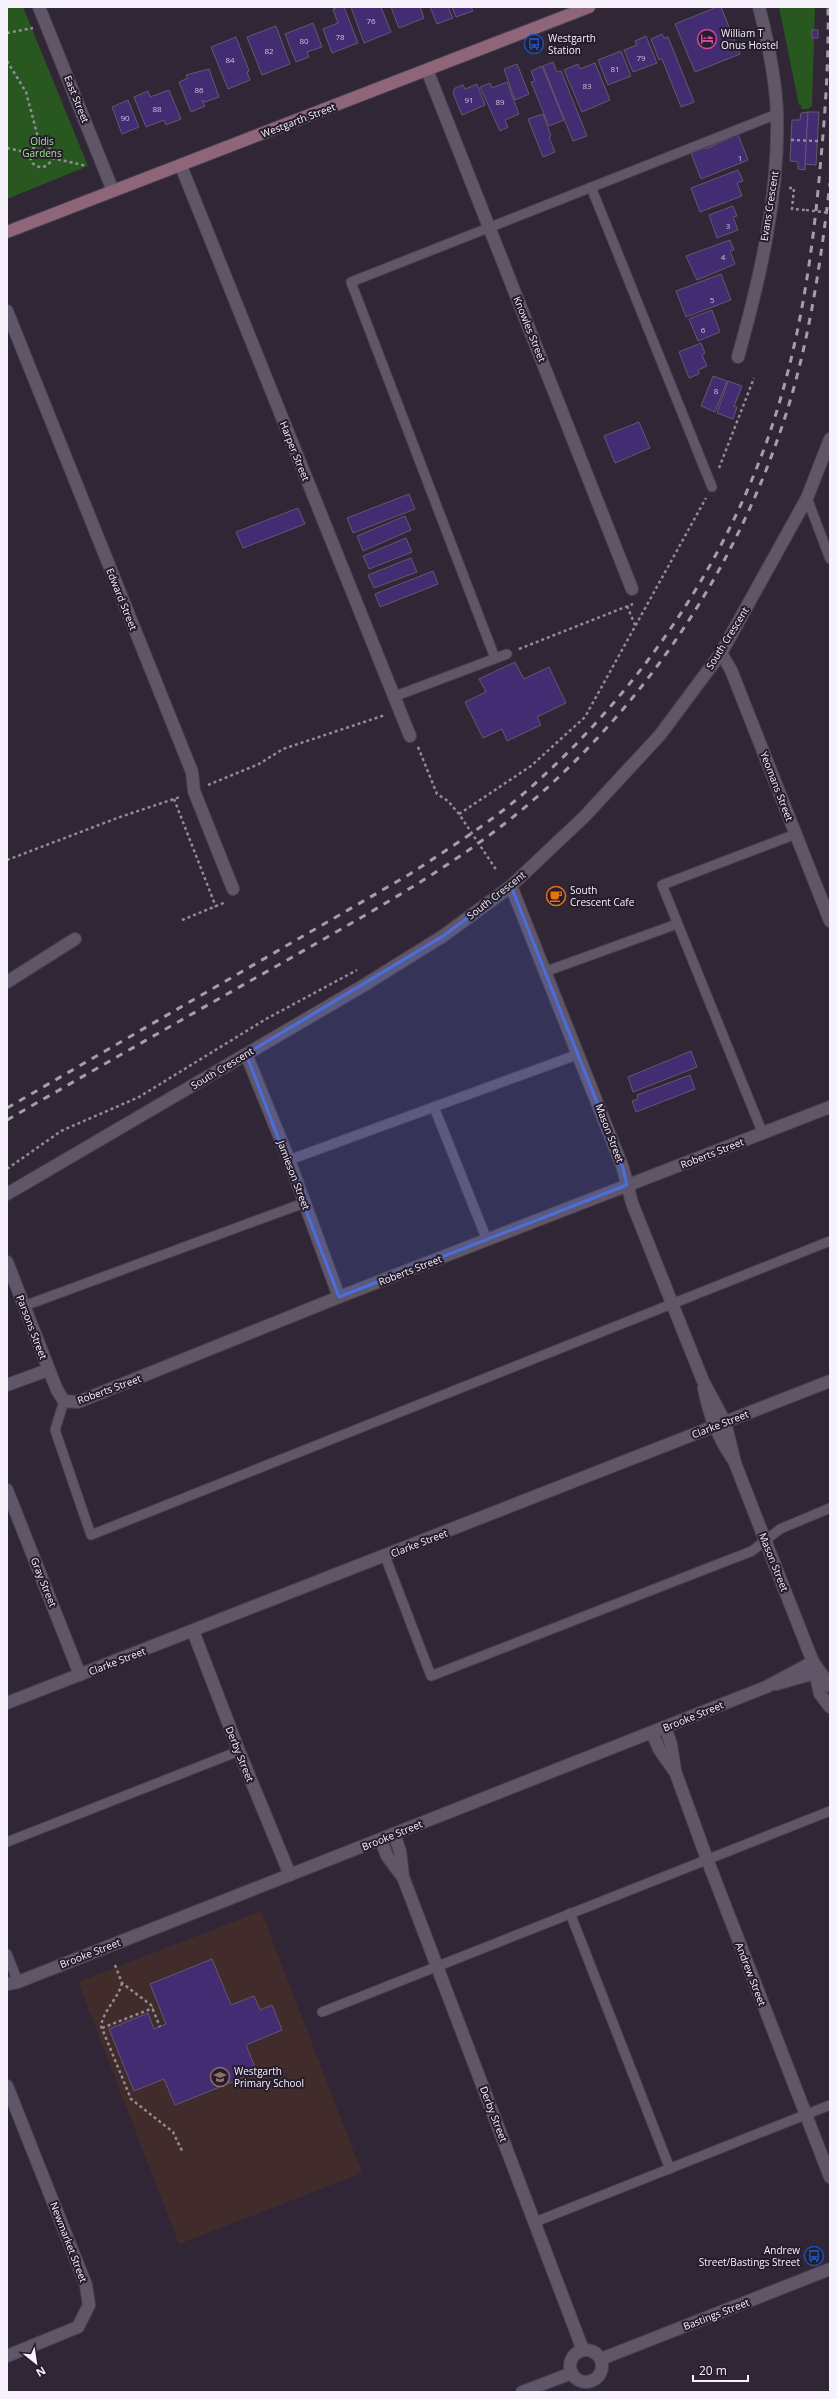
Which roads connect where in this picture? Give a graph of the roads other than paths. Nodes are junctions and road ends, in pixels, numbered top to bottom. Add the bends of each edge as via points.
1 (39, 7) edge
2 (589, 7) edge
3 (760, 7) edge
4 (427, 70) junction
5 (777, 114) junction
6 (181, 166) junction
7 (591, 187) junction
8 (113, 191) junction
9 (489, 227) junction
10 (7, 232) edge
11 (7, 311) edge
12 (738, 357) dead end
13 (830, 438) edge
14 (712, 487) road end
15 (807, 498) junction
16 (830, 559) edge
17 (632, 589) dead end
18 (721, 653) junction
19 (507, 654) road end
20 (495, 658) junction
21 (393, 697) junction
22 (410, 736) dead end
23 (796, 834) junction
24 (511, 886) junction
25 (231, 895) road end
26 (830, 921) edge
27 (677, 924) junction
28 (76, 939) dead end
29 (547, 971) junction
30 (7, 982) edge
31 (246, 1054) junction
32 (579, 1054) junction
33 (434, 1107) junction
34 (830, 1107) edge
35 (763, 1134) junction
36 (289, 1160) junction
37 (627, 1185) junction
38 (7, 1194) edge
39 (304, 1203) junction
40 (487, 1240) junction
41 (830, 1241) edge
42 (7, 1262) edge
43 (339, 1297) junction
44 (673, 1303) junction
45 (24, 1306) junction
46 (48, 1370) junction
47 (703, 1381) junction
48 (830, 1381) edge
49 (7, 1385) edge
50 (64, 1401) junction
51 (725, 1422) junction
52 (714, 1427) junction
53 (735, 1463) junction
54 (7, 1490) edge
55 (830, 1508) edge
56 (765, 1540) junction
57 (385, 1556) junction
58 (193, 1631) junction
59 (813, 1662) junction
60 (817, 1673) junction
61 (80, 1675) junction
62 (830, 1686) edge
63 (766, 1687) junction
64 (7, 1703) edge
65 (829, 1706) edge
66 (665, 1727) junction
67 (652, 1732) junction
68 (239, 1751) junction
69 (675, 1771) junction
70 (830, 1811) edge
71 (394, 1834) junction
72 (381, 1840) junction
73 (7, 1842) edge
74 (707, 1859) junction
75 (290, 1875) junction
76 (403, 1877) junction
77 (570, 1913) junction
78 (7, 1954) edge
79 (438, 1966) junction
80 (12, 1983) edge
81 (322, 2012) dead end
82 (7, 2086) edge
83 (830, 2105) edge
84 (806, 2115) junction
85 (670, 2169) junction
86 (830, 2177) edge
87 (535, 2222) junction
88 (830, 2269) edge
89 (583, 2350) junction
90 (7, 2356) edge
91 (601, 2359) junction
92 (572, 2373) junction
93 (593, 2387) edge
94 (522, 2392) edge

1 - 8 street, East Street
2 - 4 main road, Westgarth Street
3 - 5 street, Evans Crescent via 773,69
4 - 6 main road, Westgarth Street
4 - 9 street, Knowles Street
5 - 7 lane
5 - 12 street, Evans Crescent via 774,187 752,308
6 - 8 main road, Westgarth Street
6 - 21 street, Harper Street
7 - 9 lane
7 - 14 lane
8 - 10 main road, Westgarth Street
9 - 17 street, Knowles Street
9 - 20 lane via 351,282
11 - 25 street, Edward Street via 192,772 194,791
13 - 15 street, South Crescent
15 - 16 lane
15 - 18 street, South Crescent
18 - 23 street, Yeomans Street via 732,670
18 - 24 street, South Crescent via 660,735 585,816
19 - 20 lane
20 - 21 lane
21 - 22 street, Harper Street
23 - 26 street, Yeomans Street
23 - 27 lane via 662,885
24 - 29 street, Mason Street
24 - 31 street, South Crescent via 443,936
27 - 29 lane
27 - 35 lane
28 - 30 street
29 - 32 street, Mason Street
31 - 36 street, Jamieson Street
31 - 38 street, South Crescent
32 - 33 lane
32 - 37 street, Mason Street via 623,1168
33 - 36 lane
33 - 40 lane
34 - 35 street, Roberts Street
35 - 37 street, Roberts Street
36 - 39 street, Jamieson Street
37 - 40 street, Roberts Street
37 - 44 street, Mason Street
39 - 43 street, Jamieson Street
39 - 45 lane
40 - 43 street, Roberts Street
41 - 44 lane
42 - 45 street, Parsons Street
43 - 50 street, Roberts Street via 78,1402
44 - 47 street, Mason Street
44 - 50 lane via 91,1536 54,1430
45 - 46 street, Parsons Street
46 - 49 street
46 - 50 street, Roberts Street
47 - 51 street, Mason Street
47 - 52 street, Mason Street via 708,1413
48 - 51 street, Clarke Street
51 - 52 street, Clarke Street
51 - 53 street, Mason Street
52 - 53 street, Mason Street
52 - 57 street, Clarke Street
53 - 56 street, Mason Street
54 - 61 street, Gray Street
55 - 56 lane via 780,1529
56 - 57 lane via 752,1551 431,1676
56 - 59 street, Mason Street
57 - 58 street, Clarke Street
58 - 61 street, Clarke Street
58 - 68 street, Derby Street
59 - 60 street, Mason Street
59 - 63 street, Brooke Street
60 - 62 street, Mason Street
60 - 63 street, Brooke Street
60 - 65 street, Mason Street via 820,1694
61 - 64 street, Clarke Street
63 - 66 street, Brooke Street
66 - 67 street, Brooke Street
66 - 69 street, Andrew Street via 671,1744
67 - 69 street, Andrew Street via 659,1749
67 - 71 street, Brooke Street
68 - 73 lane
68 - 75 street, Derby Street
69 - 74 street, Andrew Street
70 - 74 lane
71 - 72 street, Brooke Street
71 - 76 street, Derby Street via 400,1851
72 - 75 street, Brooke Street
72 - 76 street, Derby Street via 387,1856
74 - 77 lane
74 - 84 street, Andrew Street
75 - 80 street, Brooke Street
76 - 79 street, Derby Street
77 - 79 lane
77 - 85 lane
78 - 80 lane
79 - 81 lane
79 - 87 street, Derby Street
82 - 90 street, Newmarket Street via 86,2285 89,2305 78,2327
83 - 84 lane
84 - 85 lane
84 - 86 street, Andrew Street
85 - 87 lane
87 - 89 street, Derby Street
88 - 91 street, Bastings Street
89 - 91 street via 594,2351
89 - 92 street via 572,2358
91 - 93 street via 602,2372
92 - 93 street via 578,2380
92 - 94 street

